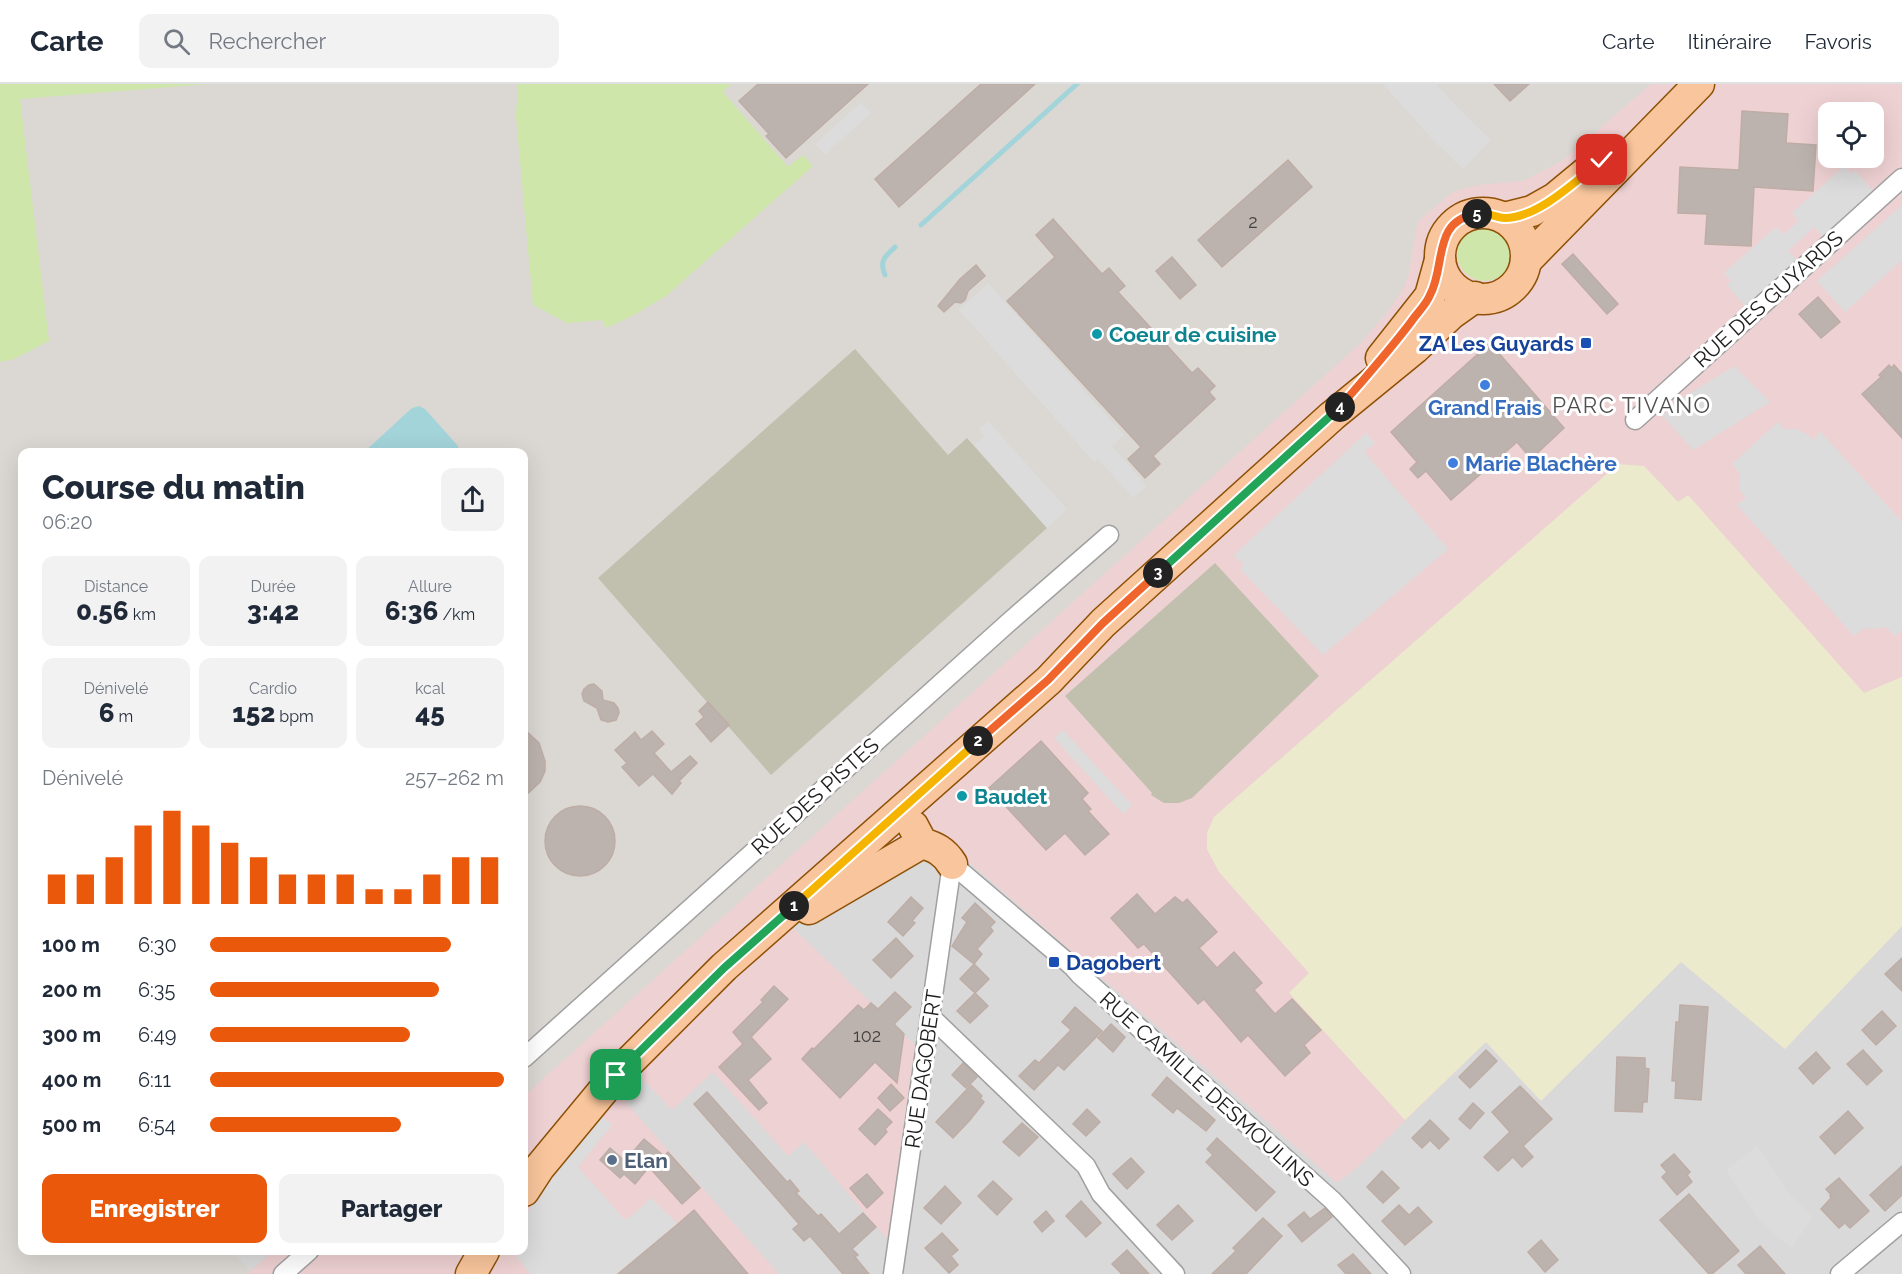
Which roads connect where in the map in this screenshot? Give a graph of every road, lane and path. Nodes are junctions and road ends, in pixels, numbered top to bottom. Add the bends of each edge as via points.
1 (1697, 84) edge
2 (1902, 178) edge
3 (1504, 218) junction
4 (1440, 260) junction
5 (1526, 261) junction
6 (1475, 297) junction
7 (1332, 416) junction
8 (1635, 420) dead end
9 (1109, 535) dead end
10 (1103, 623) junction
11 (916, 796) junction
12 (922, 843) junction
13 (951, 864) junction
14 (766, 931) junction
15 (930, 1016) junction
16 (528, 1054) edge
17 (528, 1160) edge
18 (528, 1185) edge
19 (1902, 1222) edge
20 (304, 1255) edge
21 (464, 1255) edge
22 (482, 1255) edge
23 (283, 1274) edge
24 (453, 1274) edge
25 (471, 1274) edge
26 (894, 1274) edge
27 (1175, 1274) edge
28 (1401, 1274) edge
29 (1840, 1274) edge

1 - 3 main road via 1555,198 1532,211
1 - 5 main road
2 - 8 street, RUE DES GUYARDS
3 - 4 main road via 1484,213 1457,222 1442,243
3 - 5 main road via 1522,236
4 - 6 main road via 1450,283
4 - 7 main road via 1430,296
5 - 6 main road via 1519,280 1511,288 1488,298
6 - 7 main road
7 - 10 main road
9 - 16 street, RUE DES PISTES
10 - 11 main road via 1048,680
10 - 17 main road via 1038,671 697,974 621,1050
11 - 12 main road via 912,821
11 - 14 main road
12 - 13 main road via 946,854
12 - 14 main road
13 - 15 street, RUE DAGOBERT
13 - 28 street, RUE CAMILLE DESMOULINS via 1073,967 1332,1200
14 - 18 main road via 616,1075
15 - 26 street, RUE DAGOBERT
15 - 27 street via 1086,1166 1101,1194
19 - 29 street
20 - 23 street
21 - 24 main road
22 - 25 main road

